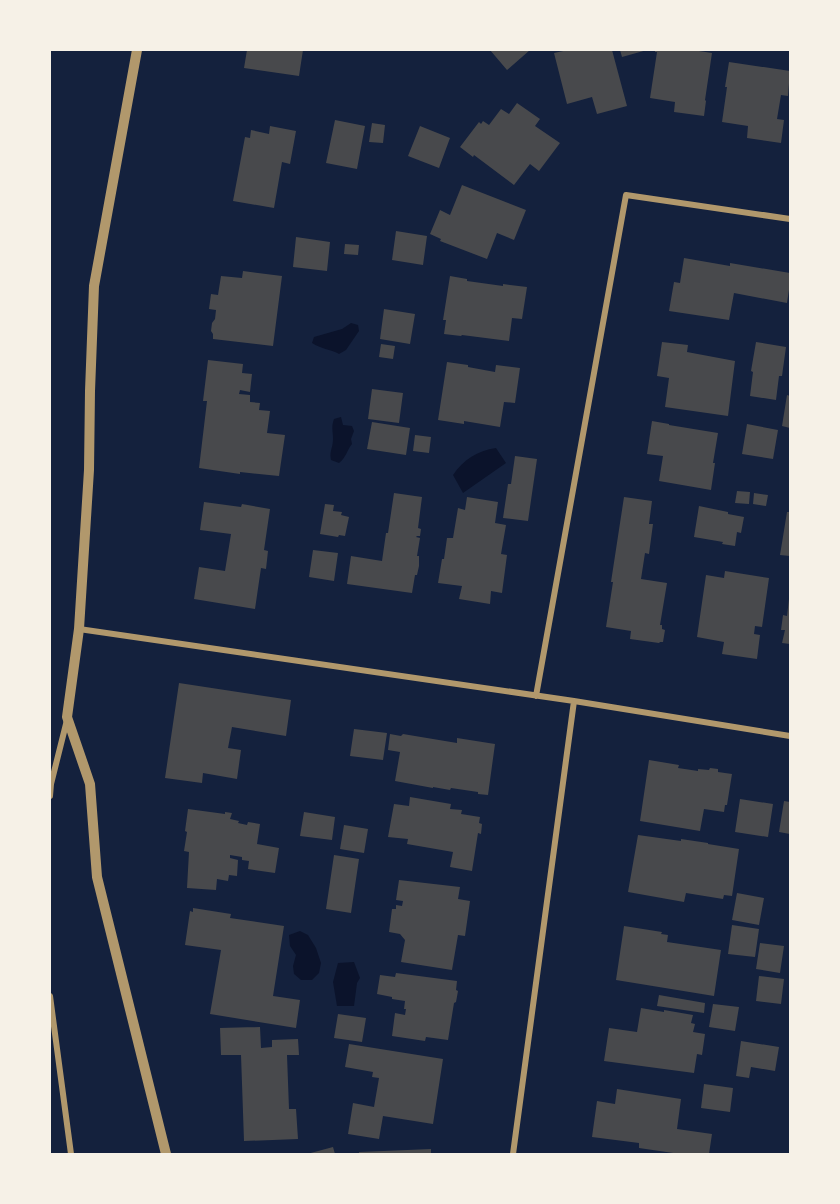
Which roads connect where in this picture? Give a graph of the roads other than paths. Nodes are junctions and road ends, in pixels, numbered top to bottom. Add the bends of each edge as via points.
1 (137, 50) edge
2 (790, 219) edge
3 (79, 629) junction
4 (536, 696) junction
5 (574, 701) junction
6 (68, 717) junction
7 (790, 736) edge
8 (50, 796) edge
9 (50, 996) edge
10 (71, 1155) edge
11 (166, 1155) edge
12 (513, 1155) edge

1 - 3 street via 94,286 89,470
2 - 4 street via 626,195
3 - 4 street
3 - 6 street
4 - 5 street
5 - 7 street
5 - 12 street
6 - 8 street
6 - 11 street via 90,784 97,877
9 - 10 street

